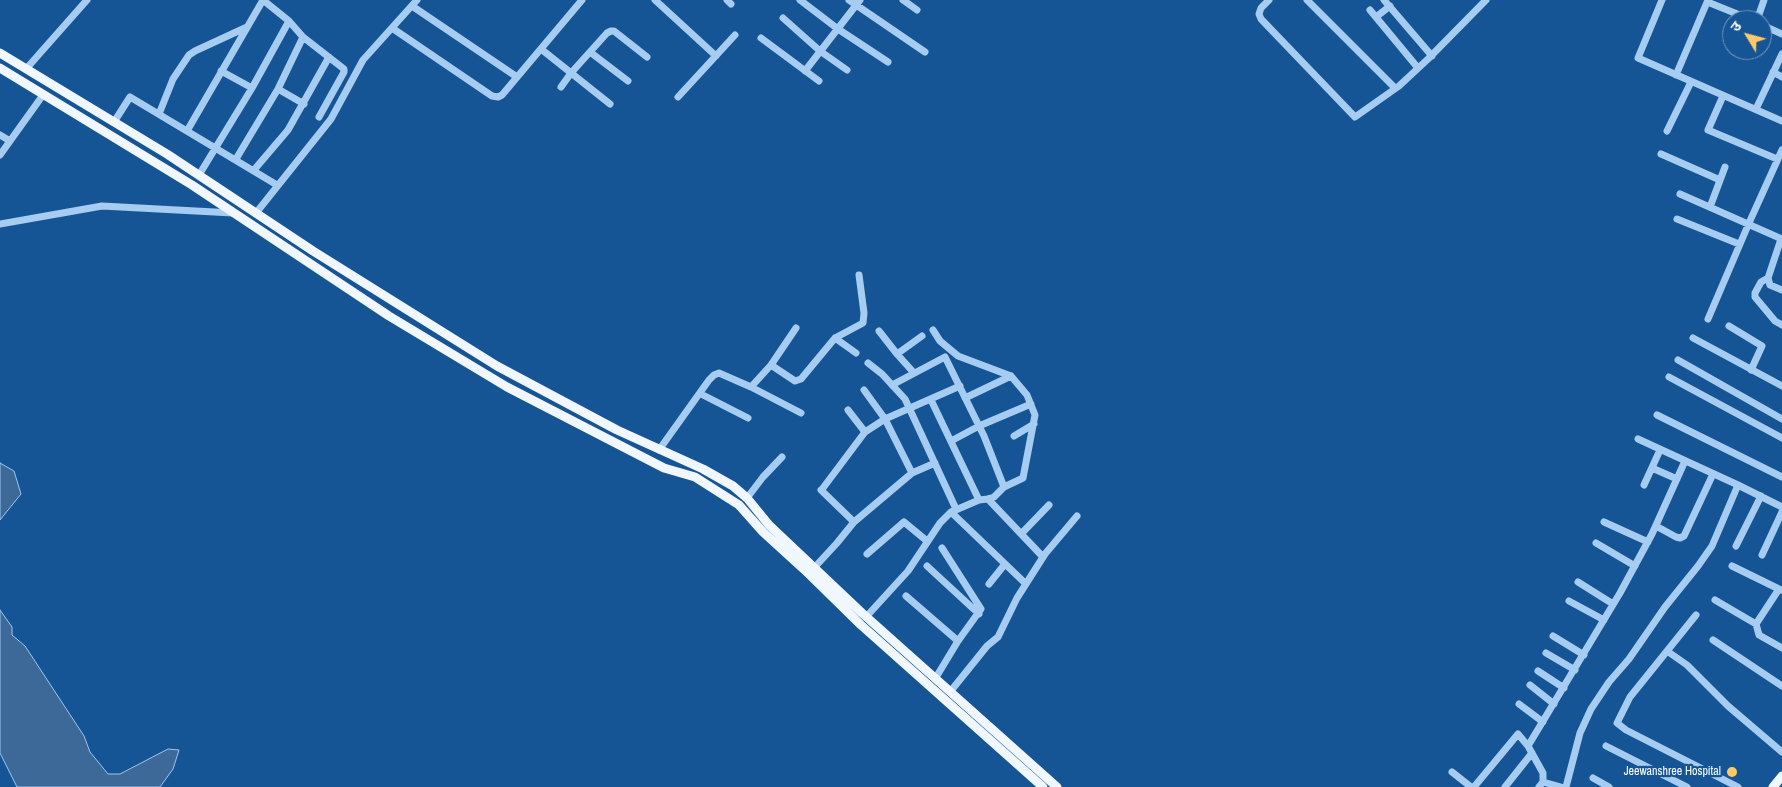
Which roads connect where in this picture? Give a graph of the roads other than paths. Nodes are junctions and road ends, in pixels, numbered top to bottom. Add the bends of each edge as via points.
1 (87, 0) edge
2 (263, 0) edge
3 (582, 0) edge
4 (655, 0) edge
5 (800, 0) edge
6 (849, 0) edge
7 (904, 0) edge
8 (1269, 0) edge
9 (1307, 0) edge
10 (1384, 0) edge
11 (1486, 0) edge
12 (1662, 0) edge
13 (1708, 0) edge
14 (858, 2) edge
15 (415, 3) edge
16 (1390, 6) junction
17 (917, 10) dead end
18 (1370, 10) dead end
19 (1727, 10) edge
20 (1376, 17) junction
21 (782, 18) dead end
22 (289, 21) junction
23 (247, 27) junction
24 (392, 28) junction
25 (838, 29) junction
26 (735, 35) dead end
27 (303, 37) junction
28 (761, 38) dead end
29 (541, 49) junction
30 (820, 51) junction
31 (0, 52) edge
32 (590, 52) junction
33 (925, 52) dead end
34 (1782, 54) edge
35 (716, 56) junction
36 (1432, 56) junction
37 (329, 57) junction
38 (647, 57) dead end
39 (888, 62) dead end
40 (0, 68) edge
41 (1418, 68) junction
42 (26, 69) junction
43 (847, 70) dead end
44 (221, 71) junction
45 (805, 71) junction
46 (1774, 72) junction
47 (571, 73) junction
48 (1676, 75) junction
49 (517, 77) junction
50 (1782, 77) edge
51 (628, 81) dead end
52 (819, 81) dead end
53 (1691, 82) junction
54 (561, 87) dead end
55 (252, 88) junction
56 (1395, 88) junction
57 (278, 89) junction
58 (43, 95) junction
59 (1723, 96) junction
60 (678, 97) dead end
61 (304, 104) junction
62 (610, 104) dead end
63 (1756, 109) junction
64 (159, 114) junction
65 (319, 117) dead end
66 (1782, 121) edge
67 (114, 122) junction
68 (187, 130) junction
69 (1667, 131) dead end
70 (0, 135) edge
71 (10, 141) junction
72 (216, 148) junction
73 (1782, 150) edge
74 (1661, 154) dead end
75 (0, 155) edge
76 (236, 159) junction
77 (1777, 159) junction
78 (1725, 167) dead end
79 (254, 170) junction
80 (199, 175) junction
81 (1720, 180) junction
82 (277, 185) junction
83 (1680, 194) dead end
84 (1710, 207) junction
85 (235, 213) junction
86 (256, 213) junction
87 (1677, 219) dead end
88 (270, 223) junction
89 (1748, 223) junction
90 (0, 224) edge
91 (265, 232) junction
92 (1782, 239) edge
93 (1739, 244) junction
94 (859, 275) dead end
95 (1768, 278) junction
96 (1782, 290) edge
97 (1708, 319) dead end
98 (1782, 325) edge
99 (1729, 326) dead end
100 (796, 328) dead end
101 (933, 330) dead end
102 (879, 331) dead end
103 (922, 336) dead end
104 (835, 338) junction
105 (1694, 338) dead end
106 (856, 353) dead end
107 (897, 354) junction
108 (1678, 360) dead end
109 (868, 363) dead end
110 (771, 365) junction
111 (1751, 370) junction
112 (914, 373) junction
113 (1011, 376) junction
114 (1669, 377) dead end
115 (892, 385) junction
116 (960, 386) junction
117 (1782, 386) edge
118 (752, 387) junction
119 (864, 390) dead end
120 (701, 394) junction
121 (966, 398) junction
122 (931, 400) junction
123 (1032, 404) junction
124 (848, 410) dead end
125 (909, 410) junction
126 (800, 414) dead end
127 (1657, 416) dead end
128 (748, 418) dead end
129 (885, 419) junction
130 (1782, 419) edge
131 (1034, 424) junction
132 (979, 426) junction
133 (866, 432) junction
134 (1014, 436) dead end
135 (1782, 438) edge
136 (1638, 439) dead end
137 (951, 441) junction
138 (660, 450) junction
139 (1660, 450) junction
140 (782, 457) dead end
141 (1685, 461) junction
142 (935, 463) junction
143 (1652, 468) junction
144 (912, 473) junction
145 (1713, 474) junction
146 (1782, 477) edge
147 (1677, 479) junction
148 (1644, 485) dead end
149 (1738, 485) junction
150 (1004, 486) junction
151 (1761, 496) junction
152 (747, 498) junction
153 (988, 499) junction
154 (979, 500) junction
155 (1049, 505) dead end
156 (1782, 507) edge
157 (954, 510) junction
158 (1782, 512) edge
159 (1077, 516) dead end
160 (854, 522) junction
161 (1604, 522) dead end
162 (1656, 526) junction
163 (1021, 534) junction
164 (927, 541) junction
165 (1648, 542) junction
166 (1596, 543) dead end
167 (1736, 546) dead end
168 (942, 548) dead end
169 (867, 554) dead end
170 (1762, 555) dead end
171 (1043, 557) junction
172 (1006, 564) junction
173 (927, 566) dead end
174 (1635, 566) junction
175 (1732, 566) dead end
176 (814, 568) junction
177 (1578, 582) dead end
178 (989, 584) dead end
179 (1026, 584) junction
180 (828, 588) junction
181 (1780, 589) edge
182 (906, 596) dead end
183 (1715, 600) dead end
184 (1569, 601) dead end
185 (1613, 604) junction
186 (979, 614) junction
187 (1696, 615) dead end
188 (866, 617) junction
189 (1604, 620) junction
190 (1756, 624) junction
191 (1554, 636) dead end
192 (1713, 640) dead end
193 (958, 641) junction
194 (1782, 648) edge
195 (1667, 651) junction
196 (1546, 653) dead end
197 (1584, 655) junction
198 (1575, 670) junction
199 (1538, 671) dead end
200 (935, 679) junction
201 (1530, 685) dead end
202 (1782, 686) edge
203 (1564, 688) junction
204 (950, 692) junction
205 (1519, 704) dead end
206 (1554, 704) junction
207 (1543, 722) junction
208 (1528, 746) junction
209 (1606, 746) dead end
210 (1782, 752) edge
211 (1532, 754) junction
212 (1452, 772) dead end
213 (1782, 776) edge
214 (1593, 778) dead end
215 (1541, 784) edge
216 (1043, 787) edge
217 (1057, 787) edge
218 (1473, 787) edge
219 (1506, 787) edge
220 (1561, 787) edge
221 (1566, 787) edge
222 (1609, 787) edge
223 (1687, 787) edge
224 (1738, 787) edge
225 (1773, 787) edge

1 - 42 street
2 - 22 street
2 - 23 street
3 - 29 street
4 - 35 street
5 - 25 street
6 - 14 street
7 - 17 street
8 - 56 street via 1261,8 1261,19 1355,117
9 - 56 street
10 - 16 street
11 - 36 street
12 - 48 street via 1638,58
13 - 19 street
13 - 48 street
14 - 25 street
14 - 33 street
15 - 24 street
15 - 49 street
16 - 20 street
16 - 36 street
18 - 20 street
20 - 41 street
21 - 30 street
22 - 27 street
22 - 55 street
23 - 44 street
23 - 64 street via 189,55 172,80
24 - 49 street via 492,96 502,95
24 - 82 street via 363,60 330,119
25 - 30 street
25 - 39 street
26 - 35 street
27 - 37 street
27 - 57 street
28 - 45 street
29 - 47 street
29 - 49 street
30 - 43 street
30 - 45 street
31 - 42 main road
32 - 38 street via 607,33 614,31
32 - 47 street
32 - 51 street
34 - 46 street
35 - 60 street
36 - 41 street
37 - 61 street
37 - 65 street via 342,66 344,72
40 - 58 main road
41 - 56 street
42 - 67 main road
44 - 55 street
44 - 68 street
45 - 52 street
46 - 50 street
46 - 63 street
47 - 54 street
47 - 62 street
48 - 53 street
53 - 59 street
53 - 69 street
55 - 72 street
57 - 61 street
57 - 76 street
58 - 71 street
58 - 85 main road
59 - 63 street
59 - 77 street via 1708,130
61 - 79 street via 288,130
63 - 66 street
64 - 67 street via 130,97
64 - 68 street
67 - 80 main road
68 - 72 street
70 - 71 street
71 - 75 street
72 - 76 street
72 - 80 street
73 - 77 street
74 - 81 street
76 - 79 street
77 - 89 street
78 - 81 street
79 - 82 street
80 - 86 main road
81 - 84 street
82 - 86 street
83 - 84 street
84 - 89 street
85 - 90 street via 102,206
85 - 91 main road
86 - 88 main road
87 - 93 street
88 - 91 main road
88 - 138 main road via 497,366
89 - 92 street
89 - 93 street
91 - 180 main road via 389,316 507,387 664,468 704,482 739,505 763,532
92 - 95 street
93 - 97 street
94 - 104 street via 864,323
95 - 96 street via 1770,285
95 - 98 street via 1761,282 1755,297
99 - 111 street via 1762,346
100 - 110 street
101 - 113 street via 940,341 958,356
102 - 107 street
103 - 107 street
104 - 106 street
104 - 110 street via 801,379 795,381
105 - 111 street
107 - 112 street
108 - 130 street
109 - 115 street
110 - 118 street
111 - 117 street
112 - 115 street
112 - 116 street via 945,357
113 - 121 street
113 - 123 street via 1028,394
114 - 135 street
115 - 125 street
116 - 121 street
116 - 122 street
118 - 120 street via 719,373
118 - 126 street
119 - 129 street
120 - 128 street
120 - 138 street
121 - 132 street
122 - 125 street
122 - 137 street
123 - 131 street
123 - 132 street
124 - 133 street
125 - 129 street
125 - 142 street
127 - 146 street
129 - 133 street
129 - 144 street
131 - 134 street
131 - 150 street via 1023,478
132 - 137 street
132 - 150 street
133 - 160 street via 822,489
136 - 139 street
137 - 154 street
138 - 152 main road via 724,480
139 - 141 street
139 - 143 street
140 - 152 street
141 - 145 street
141 - 147 street
142 - 144 street
142 - 157 street
143 - 147 street
143 - 148 street
144 - 160 street
145 - 149 street
145 - 162 street via 1684,536 1676,537
147 - 162 street
149 - 151 street
149 - 221 street via 1712,546 1591,710 1580,733
150 - 153 street
151 - 156 street
151 - 167 street
152 - 176 main road
153 - 154 street
153 - 163 street
154 - 157 street
155 - 163 street
157 - 164 street
157 - 172 street
158 - 170 street
159 - 171 street
160 - 176 street
161 - 165 street
162 - 165 street
163 - 171 street
164 - 169 street via 904,522
164 - 188 street via 908,571
165 - 174 street
166 - 174 street
168 - 186 street via 980,608
171 - 179 street
172 - 178 street
172 - 179 street
173 - 186 street
174 - 185 street
175 - 181 street
176 - 180 main road
177 - 185 street
179 - 204 street via 998,637 986,646
180 - 188 main road
180 - 216 main road via 861,625
181 - 190 street
182 - 193 street
183 - 190 street
184 - 189 street
185 - 189 street
186 - 193 street
187 - 195 street
188 - 200 main road
189 - 197 street
190 - 194 street via 1759,635
191 - 197 street
192 - 202 street
193 - 200 street
195 - 210 street via 1687,665 1728,706
195 - 224 street via 1630,697 1617,723
196 - 198 street
197 - 198 street
198 - 203 street
199 - 203 street
200 - 204 main road
201 - 206 street
203 - 206 street
204 - 217 main road
205 - 207 street
206 - 207 street
207 - 208 street
208 - 211 street
208 - 218 street via 1518,734
209 - 223 street
211 - 215 street via 1543,773
211 - 219 street
212 - 218 street
213 - 225 main road
214 - 222 street
215 - 220 street

